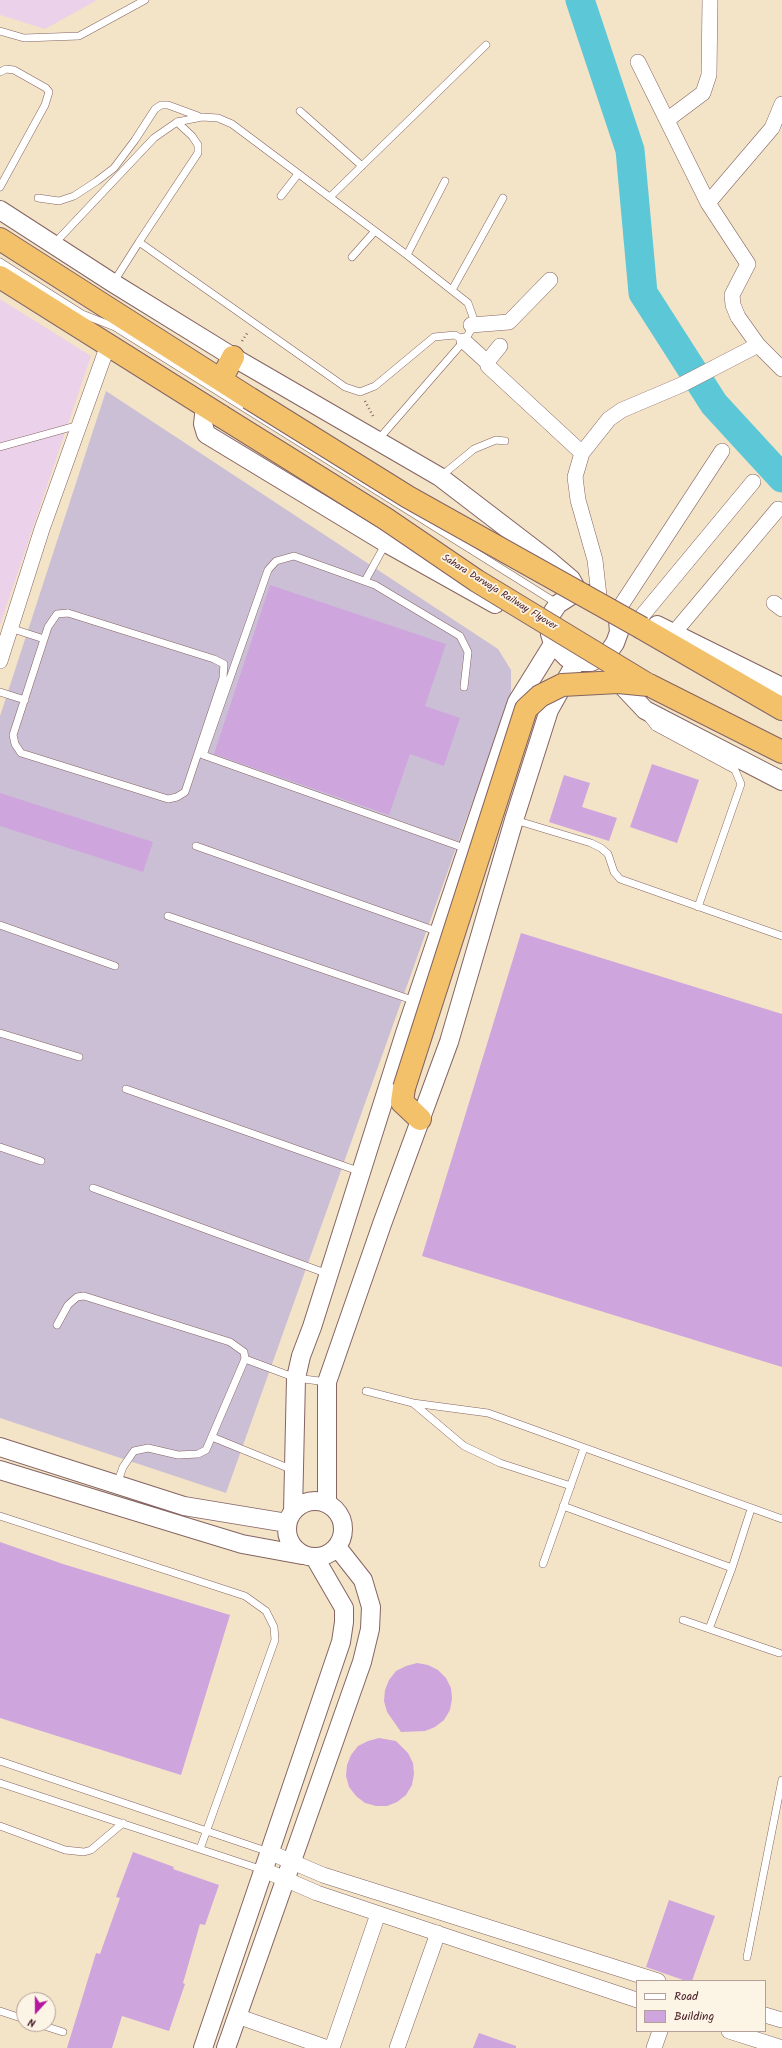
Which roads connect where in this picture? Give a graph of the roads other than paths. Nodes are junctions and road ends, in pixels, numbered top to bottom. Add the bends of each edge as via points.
1 (145, 0) edge
2 (710, 0) edge
3 (0, 31) edge
4 (486, 45) dead end
5 (638, 62) dead end
6 (0, 72) edge
7 (782, 104) edge
8 (300, 111) dead end
9 (202, 117) junction
10 (667, 120) junction
11 (177, 122) junction
12 (362, 166) junction
13 (298, 174) junction
14 (445, 181) dead end
15 (0, 187) edge
16 (281, 196) dead end
17 (330, 197) junction
18 (38, 198) dead end
19 (503, 198) dead end
20 (708, 203) junction
21 (0, 210) edge
22 (375, 231) junction
23 (0, 240) edge
24 (139, 242) junction
25 (53, 245) junction
26 (0, 246) edge
27 (407, 255) junction
28 (352, 257) dead end
29 (0, 262) edge
30 (0, 277) edge
31 (550, 280) dead end
32 (113, 283) junction
33 (452, 290) junction
34 (471, 325) junction
35 (111, 336) junction
36 (464, 341) junction
37 (758, 345) junction
38 (500, 346) dead end
39 (233, 357) junction
40 (486, 362) junction
41 (782, 369) edge
42 (221, 380) junction
43 (213, 411) junction
44 (79, 424) junction
45 (380, 438) junction
46 (505, 441) dead end
47 (0, 447) edge
48 (722, 451) dead end
49 (582, 452) junction
50 (440, 477) junction
51 (753, 482) dead end
52 (778, 509) dead end
53 (386, 543) junction
54 (365, 581) junction
55 (580, 593) junction
56 (599, 596) junction
57 (558, 604) junction
58 (616, 610) junction
59 (641, 616) junction
60 (10, 628) junction
61 (673, 634) junction
62 (44, 639) junction
63 (551, 639) junction
64 (0, 660) edge
65 (599, 660) junction
66 (576, 662) junction
67 (562, 684) junction
68 (650, 685) junction
69 (464, 687) dead end
70 (782, 687) edge
71 (0, 692) edge
72 (25, 700) junction
73 (782, 709) edge
74 (645, 710) junction
75 (782, 752) edge
76 (782, 781) edge
77 (514, 820) junction
78 (196, 846) dead end
79 (467, 849) junction
80 (698, 907) junction
81 (168, 916) dead end
82 (0, 925) edge
83 (439, 932) junction
84 (782, 936) edge
85 (115, 966) dead end
86 (415, 1001) junction
87 (0, 1033) edge
88 (79, 1057) dead end
89 (126, 1089) dead end
90 (420, 1119) junction
91 (0, 1146) edge
92 (41, 1161) dead end
93 (361, 1172) junction
94 (93, 1188) dead end
95 (329, 1274) junction
96 (57, 1324) dead end
97 (245, 1358) junction
98 (296, 1378) junction
99 (327, 1382) junction
100 (366, 1391) dead end
101 (413, 1404) junction
102 (212, 1437) junction
103 (0, 1447) edge
104 (584, 1448) junction
105 (0, 1470) edge
106 (293, 1470) junction
107 (117, 1484) junction
108 (570, 1486) junction
109 (327, 1504) junction
110 (563, 1506) junction
111 (752, 1509) junction
112 (0, 1516) edge
113 (290, 1518) junction
114 (782, 1519) edge
115 (337, 1547) junction
116 (309, 1556) junction
117 (544, 1564) dead end
118 (732, 1568) junction
119 (683, 1620) dead end
120 (709, 1629) junction
121 (779, 1653) dead end
122 (0, 1761) edge
123 (782, 1780) edge
124 (0, 1783) edge
125 (123, 1823) junction
126 (0, 1826) edge
127 (206, 1831) junction
128 (200, 1849) junction
129 (269, 1852) junction
130 (292, 1861) junction
131 (264, 1870) junction
132 (286, 1880) junction
133 (424, 1907) junction
134 (378, 1914) junction
135 (418, 1927) junction
136 (438, 1933) junction
137 (746, 1957) dead end
138 (655, 1980) edge
139 (636, 2000) edge
140 (0, 2011) edge
141 (766, 2014) edge
142 (16, 2016) edge
143 (237, 2016) junction
144 (782, 2020) edge
145 (56, 2030) edge
146 (63, 2032) dead end
147 (660, 2032) edge
148 (732, 2032) edge
149 (754, 2040) edge
150 (203, 2048) edge
151 (226, 2048) edge
152 (328, 2048) edge
153 (332, 2048) edge
154 (397, 2048) edge
155 (654, 2048) edge
156 (782, 2048) edge

1 - 3 lane via 79,36 24,38
2 - 10 street via 709,75 703,93
4 - 12 lane
5 - 10 street
6 - 15 lane via 6,69 14,70 49,92 45,105
7 - 20 street via 772,128
8 - 12 lane
9 - 11 lane
9 - 13 lane via 218,118 232,124
9 - 18 lane via 161,105 155,109 114,168 97,181 74,196 59,201
10 - 20 street
11 - 24 lane via 192,136 198,145 198,153
11 - 25 lane via 154,138
12 - 17 lane
13 - 16 lane
13 - 17 lane
14 - 27 lane
17 - 22 lane
19 - 33 lane
20 - 37 street via 748,264 732,295 733,305 738,317
21 - 25 street
22 - 27 lane
22 - 28 lane
23 - 42 highway
24 - 32 lane
24 - 36 lane via 345,387 360,392 375,386 434,337 455,335
25 - 32 street
26 - 35 lane via 89,304
27 - 33 lane
29 - 35 lane via 82,314
30 - 35 highway, Sahara Darwaja Railway Flyover
31 - 34 street via 509,322
32 - 39 street
33 - 34 lane via 468,302 473,317
34 - 36 lane via 471,330
35 - 43 highway, Sahara Darwaja Railway Flyover
35 - 44 street
35 - 57 lane
36 - 40 street
36 - 45 lane
37 - 41 street
37 - 49 street via 682,385 622,410 609,419
38 - 40 street
39 - 42 highway
39 - 45 street
40 - 49 street
42 - 73 highway, bridge via 408,497
43 - 53 street via 202,424 206,434
43 - 68 highway, Sahara Darwaja Railway Flyover, bridge via 386,519 477,581
44 - 47 lane
44 - 60 street
45 - 50 street
46 - 50 lane via 496,440 474,449
48 - 58 street
49 - 56 street via 575,476 578,500 595,560
50 - 55 street via 551,562 570,578
51 - 59 street
52 - 61 street
53 - 54 lane
53 - 63 street
54 - 69 lane via 460,636 468,652
54 - 79 lane via 294,556 276,561 268,570 203,755
55 - 56 street
55 - 57 street
56 - 58 street
57 - 63 street via 551,618
58 - 59 street
58 - 65 street via 618,626 615,643
59 - 61 street
60 - 62 lane
60 - 64 street
61 - 70 street
62 - 72 lane
62 - 72 lane via 57,614 68,613 224,664 223,678 185,792 168,799 21,752 14,744 14,735
63 - 66 street via 559,652
63 - 79 street via 517,702
65 - 66 street
65 - 74 street
66 - 67 street
67 - 68 highway, bridge via 618,682
67 - 77 street via 549,710
67 - 90 highway, bridge via 540,696 526,709 404,1088 402,1102
68 - 75 highway, Sahara Darwaja Railway Flyover
71 - 72 lane
74 - 76 street
74 - 80 lane via 655,726 735,770 741,784
77 - 80 lane via 591,843 608,854 614,872 620,879
77 - 90 street via 449,1042
78 - 83 lane
79 - 83 street
80 - 84 lane
81 - 86 lane
82 - 85 lane
83 - 86 street
86 - 93 street
87 - 88 lane
89 - 93 lane
90 - 99 street
91 - 92 lane
93 - 95 street
94 - 95 lane
95 - 98 street
96 - 97 lane via 68,1305 77,1297 84,1296 230,1342 244,1352
97 - 98 lane
97 - 102 lane
98 - 99 lane
98 - 106 street
99 - 109 street
100 - 101 lane
101 - 104 lane via 488,1413
101 - 108 lane via 464,1446 500,1463
102 - 106 lane
102 - 107 lane via 206,1450 198,1454 178,1455 148,1448 134,1451 123,1467
103 - 107 street
104 - 108 lane
104 - 111 lane
105 - 116 street via 242,1544
106 - 113 street
107 - 113 street via 184,1506
108 - 110 lane
109 - 113 street via 315,1501 302,1504
109 - 115 street via 337,1512 342,1523 342,1536
110 - 117 lane
110 - 118 lane
111 - 114 lane
111 - 118 lane
112 - 127 lane via 245,1596 266,1611 274,1627 275,1640
113 - 116 street via 287,1536 292,1547
115 - 116 street via 327,1555
115 - 130 street via 362,1580 371,1607 370,1629 362,1662
116 - 129 street via 344,1608 344,1622 341,1642
118 - 120 lane
119 - 120 lane
120 - 121 lane
122 - 127 lane
123 - 137 lane
124 - 125 lane
125 - 126 lane via 91,1850 84,1852 65,1850
125 - 128 lane
127 - 128 lane
127 - 129 lane
128 - 131 lane
129 - 130 street
129 - 131 street
130 - 132 street
130 - 133 street via 323,1875
131 - 132 street
131 - 150 street
132 - 134 street
132 - 143 street
133 - 135 street
133 - 138 street
134 - 135 street
134 - 153 street
135 - 136 street
136 - 139 street
136 - 154 street
140 - 142 lane
141 - 144 street
143 - 151 street
143 - 152 street
145 - 146 lane
147 - 155 street
148 - 149 street
149 - 156 street

